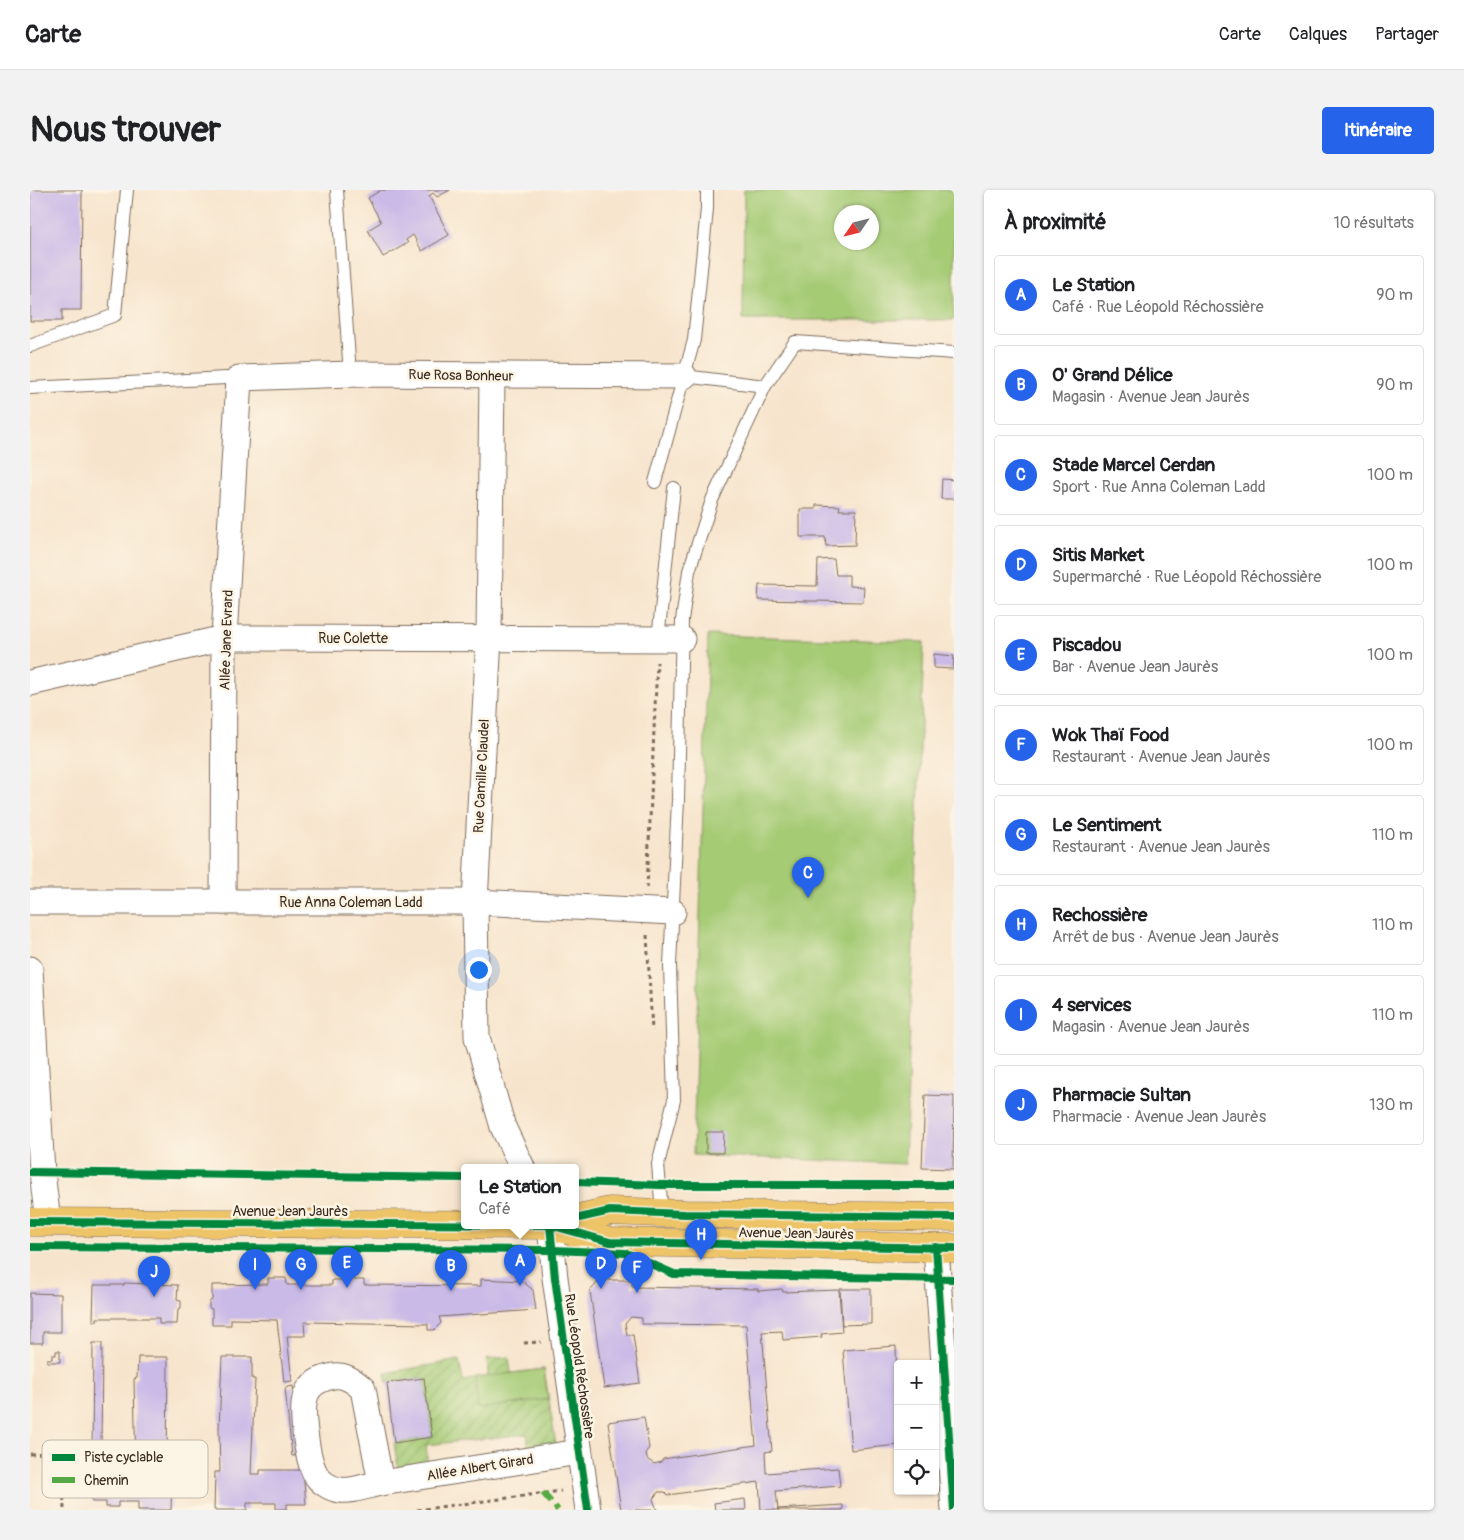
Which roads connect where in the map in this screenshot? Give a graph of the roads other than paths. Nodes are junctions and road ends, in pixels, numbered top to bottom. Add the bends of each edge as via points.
1 (127, 190) edge
2 (338, 190) edge
3 (707, 190) edge
4 (30, 346) edge
5 (954, 353) edge
6 (350, 374) junction
7 (492, 376) junction
8 (684, 376) junction
9 (232, 378) junction
10 (765, 386) junction
11 (30, 388) edge
12 (655, 482) dead end
13 (674, 488) dead end
14 (488, 637) junction
15 (224, 638) junction
16 (670, 639) junction
17 (30, 683) edge
18 (30, 902) edge
19 (223, 902) junction
20 (475, 902) junction
21 (673, 912) junction
22 (30, 969) edge
23 (521, 1164) edge
24 (662, 1213) junction
25 (954, 1217) edge
26 (579, 1218) edge
27 (39, 1222) edge
28 (461, 1224) edge
29 (551, 1229) edge
30 (565, 1229) edge
31 (945, 1247) edge
32 (579, 1452) junction
33 (381, 1483) junction
34 (586, 1500) edge
35 (954, 1510) edge

1 - 4 lane via 115,315
2 - 6 lane
3 - 8 lane via 694,340
5 - 10 lane via 795,342
6 - 7 street, Rue Rosa Bonheur
6 - 9 street, Rue Rosa Bonheur
7 - 8 street, Rue Rosa Bonheur
7 - 14 street, Rue Camille Claudel
8 - 10 lane
8 - 12 lane
9 - 11 lane
9 - 15 street, Allée Jane Evrard
10 - 16 lane via 712,500
13 - 16 lane
14 - 15 street, Rue Colette
14 - 16 street, Rue Colette
14 - 20 street, Rue Camille Claudel
15 - 17 street, Rue Colette
15 - 19 street, Allée Jane Evrard
16 - 21 lane
18 - 19 street, Rue Anna Coleman Ladd
19 - 20 street, Rue Anna Coleman Ladd
20 - 21 street, Rue Anna Coleman Ladd
20 - 23 street, Rue Camille Claudel via 476,1037 503,1127
21 - 24 lane via 670,965 674,1100 658,1164
22 - 27 street via 42,1172
24 - 25 main road, Avenue Jean Jaurès
24 - 26 main road, Avenue Jean Jaurès via 610,1211
27 - 28 main road, Avenue Jean Jaurès
29 - 32 street, Rue Léopold Réchossière
30 - 31 main road, Avenue Jean Jaurès via 610,1242
31 - 35 street
32 - 33 street, Allée Albert Girard
32 - 34 street, Rue Léopold Réchossière
33 - 33 street, Allée Albert Girard via 363,1389 352,1378 334,1376 316,1381 306,1393 303,1410 316,1475 327,1486 341,1491

